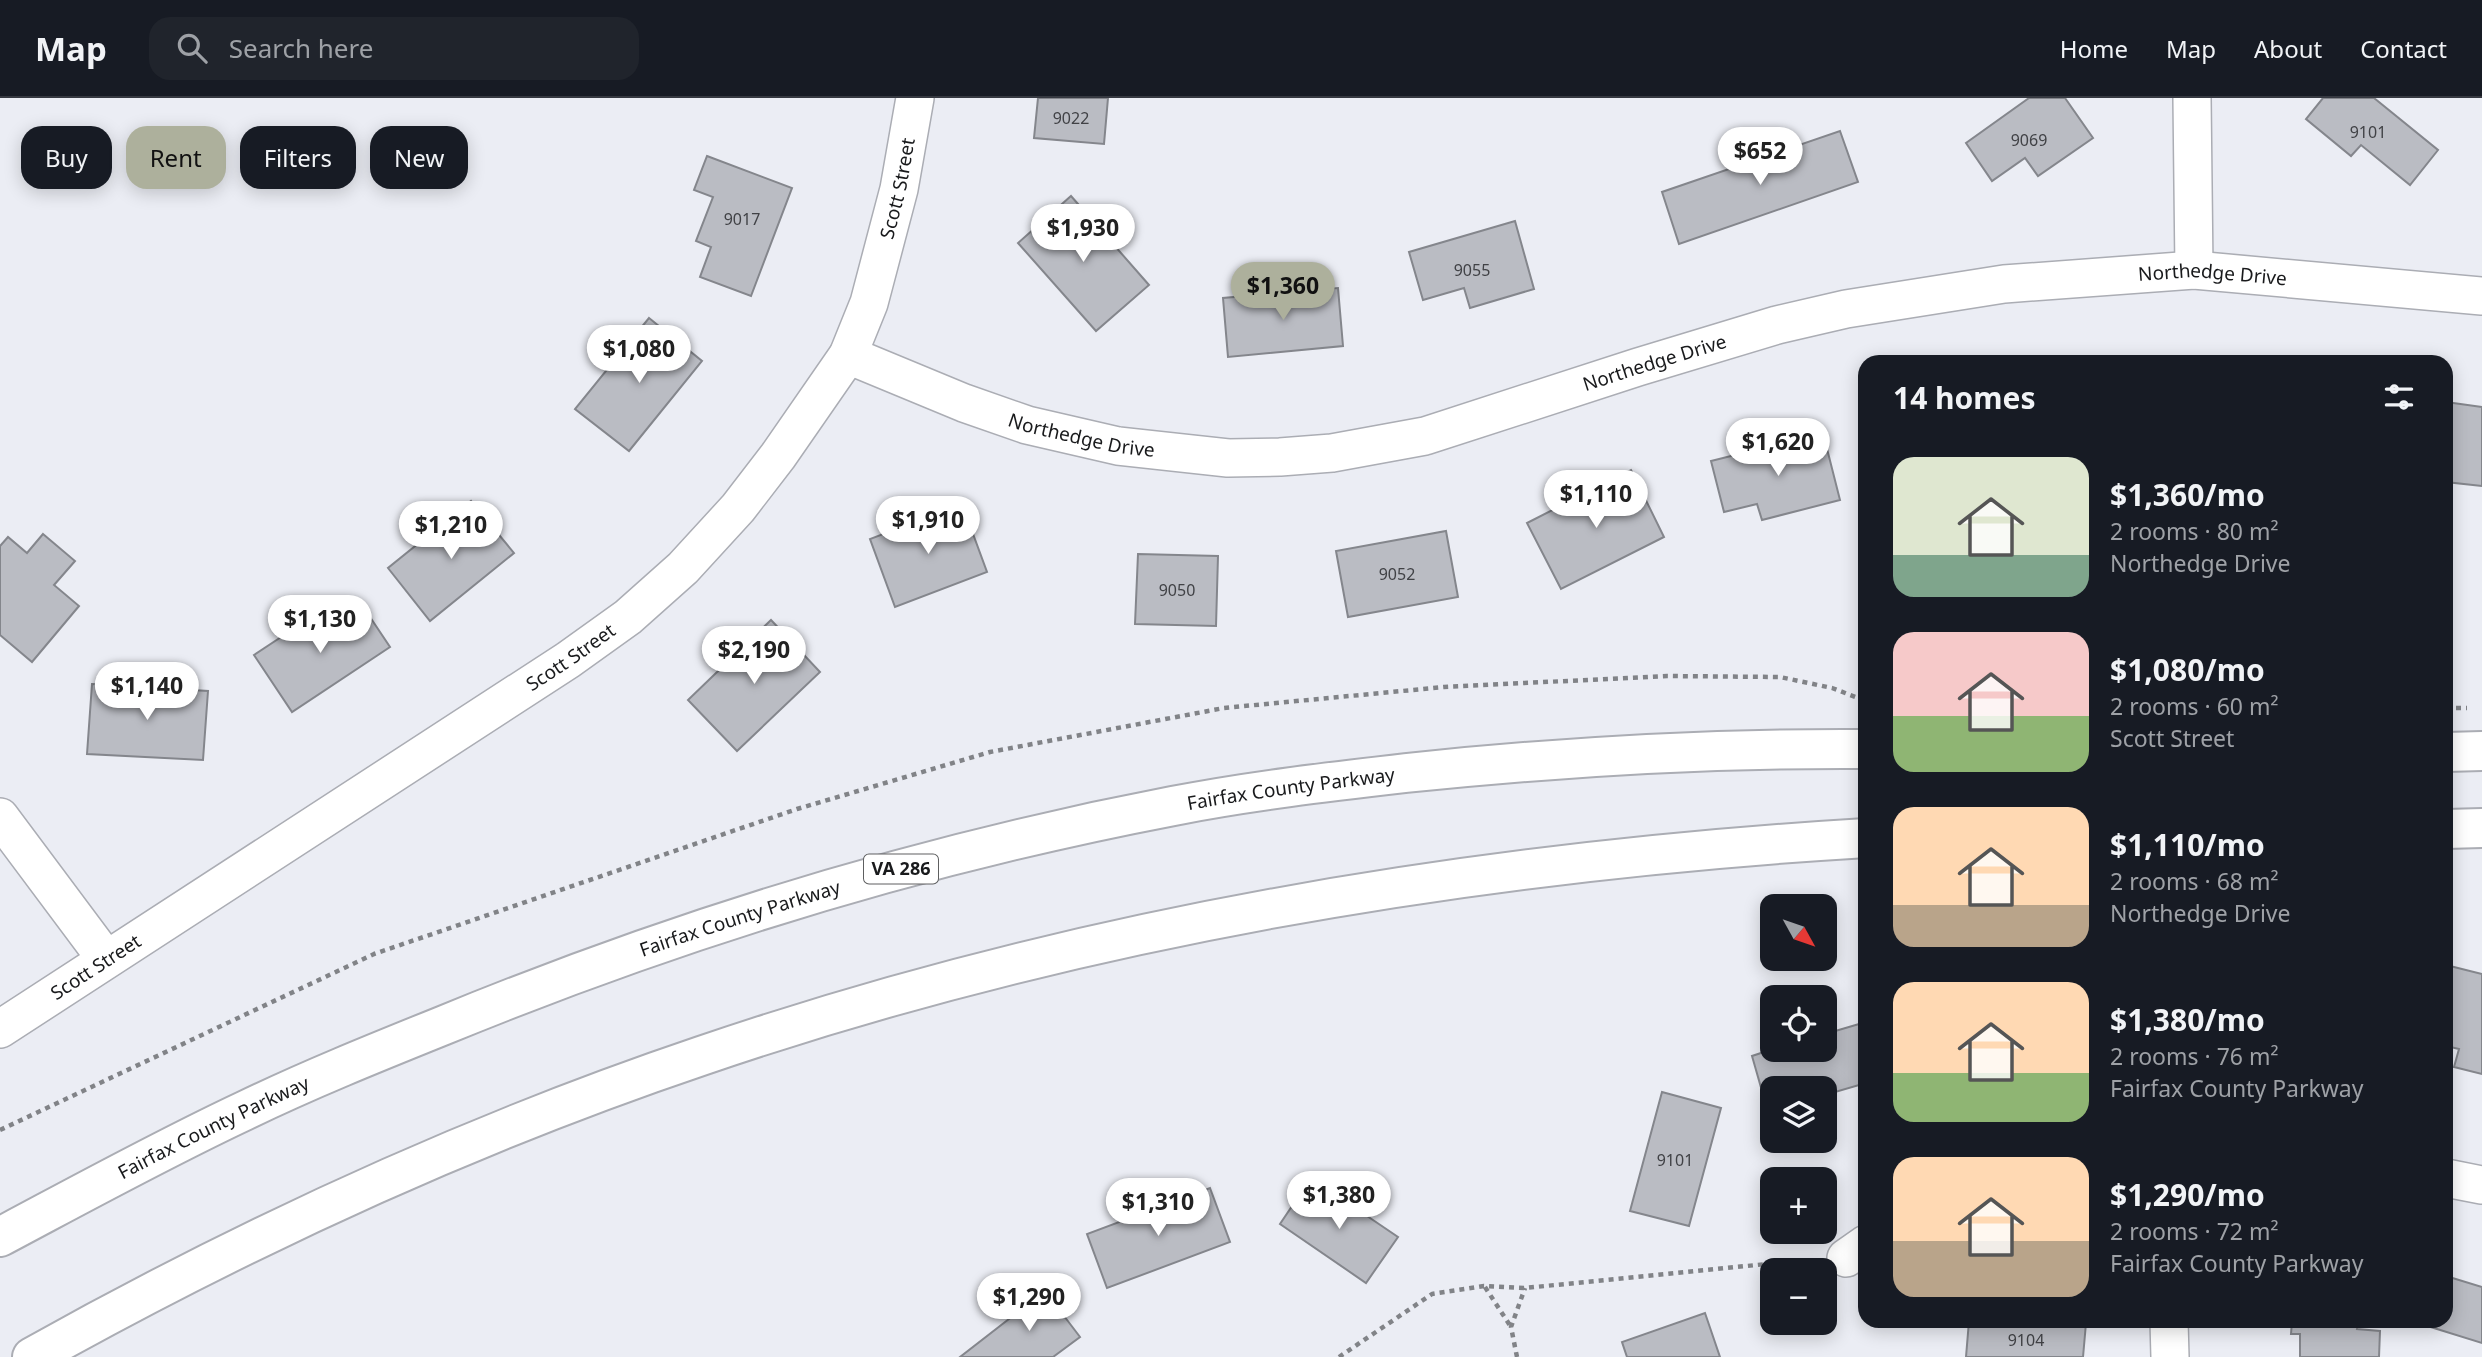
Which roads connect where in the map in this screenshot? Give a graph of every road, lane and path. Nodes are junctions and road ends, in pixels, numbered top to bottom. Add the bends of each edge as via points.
1 (915, 98) edge
2 (2192, 98) edge
3 (2194, 270) junction
4 (2482, 296) edge
5 (848, 355) junction
6 (1858, 749) edge
7 (2482, 751) edge
8 (2453, 752) edge
9 (0, 817) edge
10 (2482, 828) edge
11 (2453, 829) edge
12 (1858, 839) edge
13 (106, 959) junction
14 (0, 1029) edge
15 (2453, 1179) edge
16 (2482, 1185) edge
17 (0, 1237) edge
18 (1856, 1251) edge
19 (1484, 1286) junction
20 (1525, 1288) junction
21 (101, 1318) junction
22 (1511, 1328) junction
23 (2169, 1328) edge
24 (32, 1357) edge
25 (50, 1357) edge
26 (1339, 1357) edge
27 (1517, 1357) edge
28 (2170, 1357) edge

1 - 5 street, Scott Street via 899,189 869,303
2 - 3 street
3 - 4 street, Northedge Drive
3 - 5 street, Northedge Drive via 2004,284 1846,309 1777,325 1425,436 1280,457 1228,458 1118,446 1027,425
5 - 13 street, Scott Street via 738,508 683,568 628,617
6 - 17 highway, Fairfax County Parkway / VA 286 via 1686,751 1334,781 1176,805 991,845 850,882 685,933 381,1051 246,1110
7 - 8 highway
9 - 13 street
10 - 11 highway
12 - 21 highway via 1648,856 1396,887 1071,949 956,978 700,1056 583,1099 319,1211
13 - 14 street, Scott Street
15 - 16 street
18 - 20 path
19 - 20 path
19 - 22 path
19 - 26 path via 1432,1294
20 - 22 path
21 - 24 highway
21 - 25 highway
22 - 27 path
23 - 28 street

